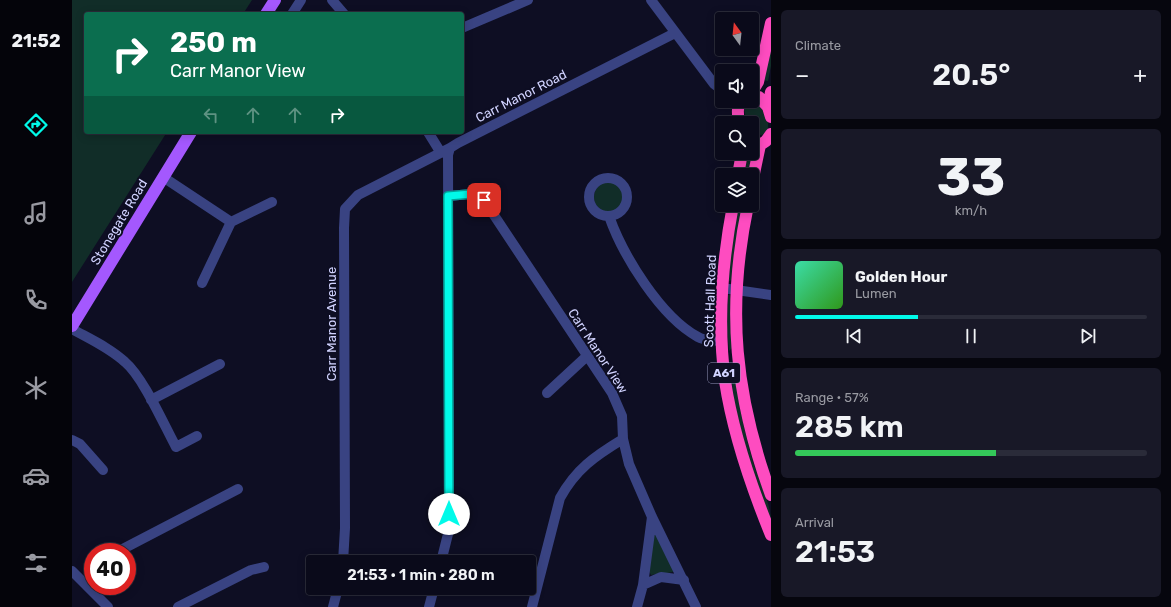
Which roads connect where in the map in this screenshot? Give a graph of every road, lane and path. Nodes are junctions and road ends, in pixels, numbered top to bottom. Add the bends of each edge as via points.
1 (275, 0) edge
2 (301, 0) edge
3 (332, 0) edge
4 (528, 0) edge
5 (651, 0) edge
6 (267, 12) edge
7 (293, 12) edge
8 (342, 12) edge
9 (771, 23) edge
10 (464, 27) edge
11 (675, 33) junction
12 (759, 77) edge
13 (715, 85) edge
14 (771, 92) edge
15 (759, 97) edge
16 (770, 112) edge
17 (190, 134) edge
18 (430, 134) edge
19 (771, 134) edge
20 (759, 142) edge
21 (446, 150) junction
22 (163, 178) junction
23 (448, 196) junction
24 (272, 202) dead end
25 (732, 212) edge
26 (747, 212) edge
27 (609, 216) dead end
28 (231, 222) junction
29 (202, 282) dead end
30 (722, 288) junction
31 (737, 289) junction
32 (771, 295) edge
33 (72, 326) edge
34 (72, 329) edge
35 (722, 341) junction
36 (587, 356) junction
37 (220, 364) dead end
38 (547, 393) dead end
39 (151, 400) junction
40 (197, 436) dead end
41 (623, 439) junction
42 (72, 440) edge
43 (103, 470) dead end
44 (238, 489) dead end
45 (771, 495) edge
46 (652, 517) junction
47 (771, 535) edge
48 (134, 543) edge
49 (343, 555) edge
50 (443, 555) edge
51 (264, 567) dead end
52 (72, 571) edge
53 (684, 580) junction
54 (84, 583) edge
55 (643, 584) junction
56 (96, 595) edge
57 (336, 595) edge
58 (432, 595) edge
59 (108, 607) edge
60 (178, 607) edge
61 (333, 607) edge
62 (429, 607) edge
63 (532, 607) edge
64 (637, 607) edge
65 (696, 607) edge

1 - 6 main road
2 - 7 street
3 - 8 street
4 - 10 street
5 - 11 street
9 - 12 highway
11 - 13 street
11 - 21 street, Carr Manor Road
14 - 16 highway
15 - 16 highway
17 - 22 main road, Stonegate Road
18 - 21 street
19 - 20 highway via 766,141
21 - 23 street
21 - 49 street, Carr Manor Avenue via 358,195 345,209
22 - 28 street
22 - 33 main road, Stonegate Road
23 - 36 street, Carr Manor View via 471,194 484,200
23 - 50 street via 449,530
24 - 28 street
25 - 30 highway, Scott Hall Road / A61
26 - 31 highway, Scott Hall Road / A61
27 - 35 street via 615,234 651,293 678,323 699,338
28 - 29 street
30 - 31 street
30 - 35 highway, Scott Hall Road / A61
31 - 32 street
31 - 45 highway, Scott Hall Road / A61 via 740,382 748,423
34 - 39 street via 113,352 126,363
35 - 47 highway, Scott Hall Road / A61 via 725,382 735,426 746,467
36 - 38 street
36 - 41 street, Carr Manor View via 612,393 622,416
37 - 39 street
39 - 40 street via 176,447
41 - 46 street, Carr Manor View via 629,464
41 - 63 street via 593,458 568,483 560,498
42 - 43 street via 80,444
44 - 48 street
46 - 53 street, Carr Manor View
46 - 55 street
51 - 60 street via 251,570
52 - 54 street
53 - 55 street via 661,577
53 - 65 street, Carr Manor View
55 - 64 street
56 - 59 street
57 - 61 street
58 - 62 street

